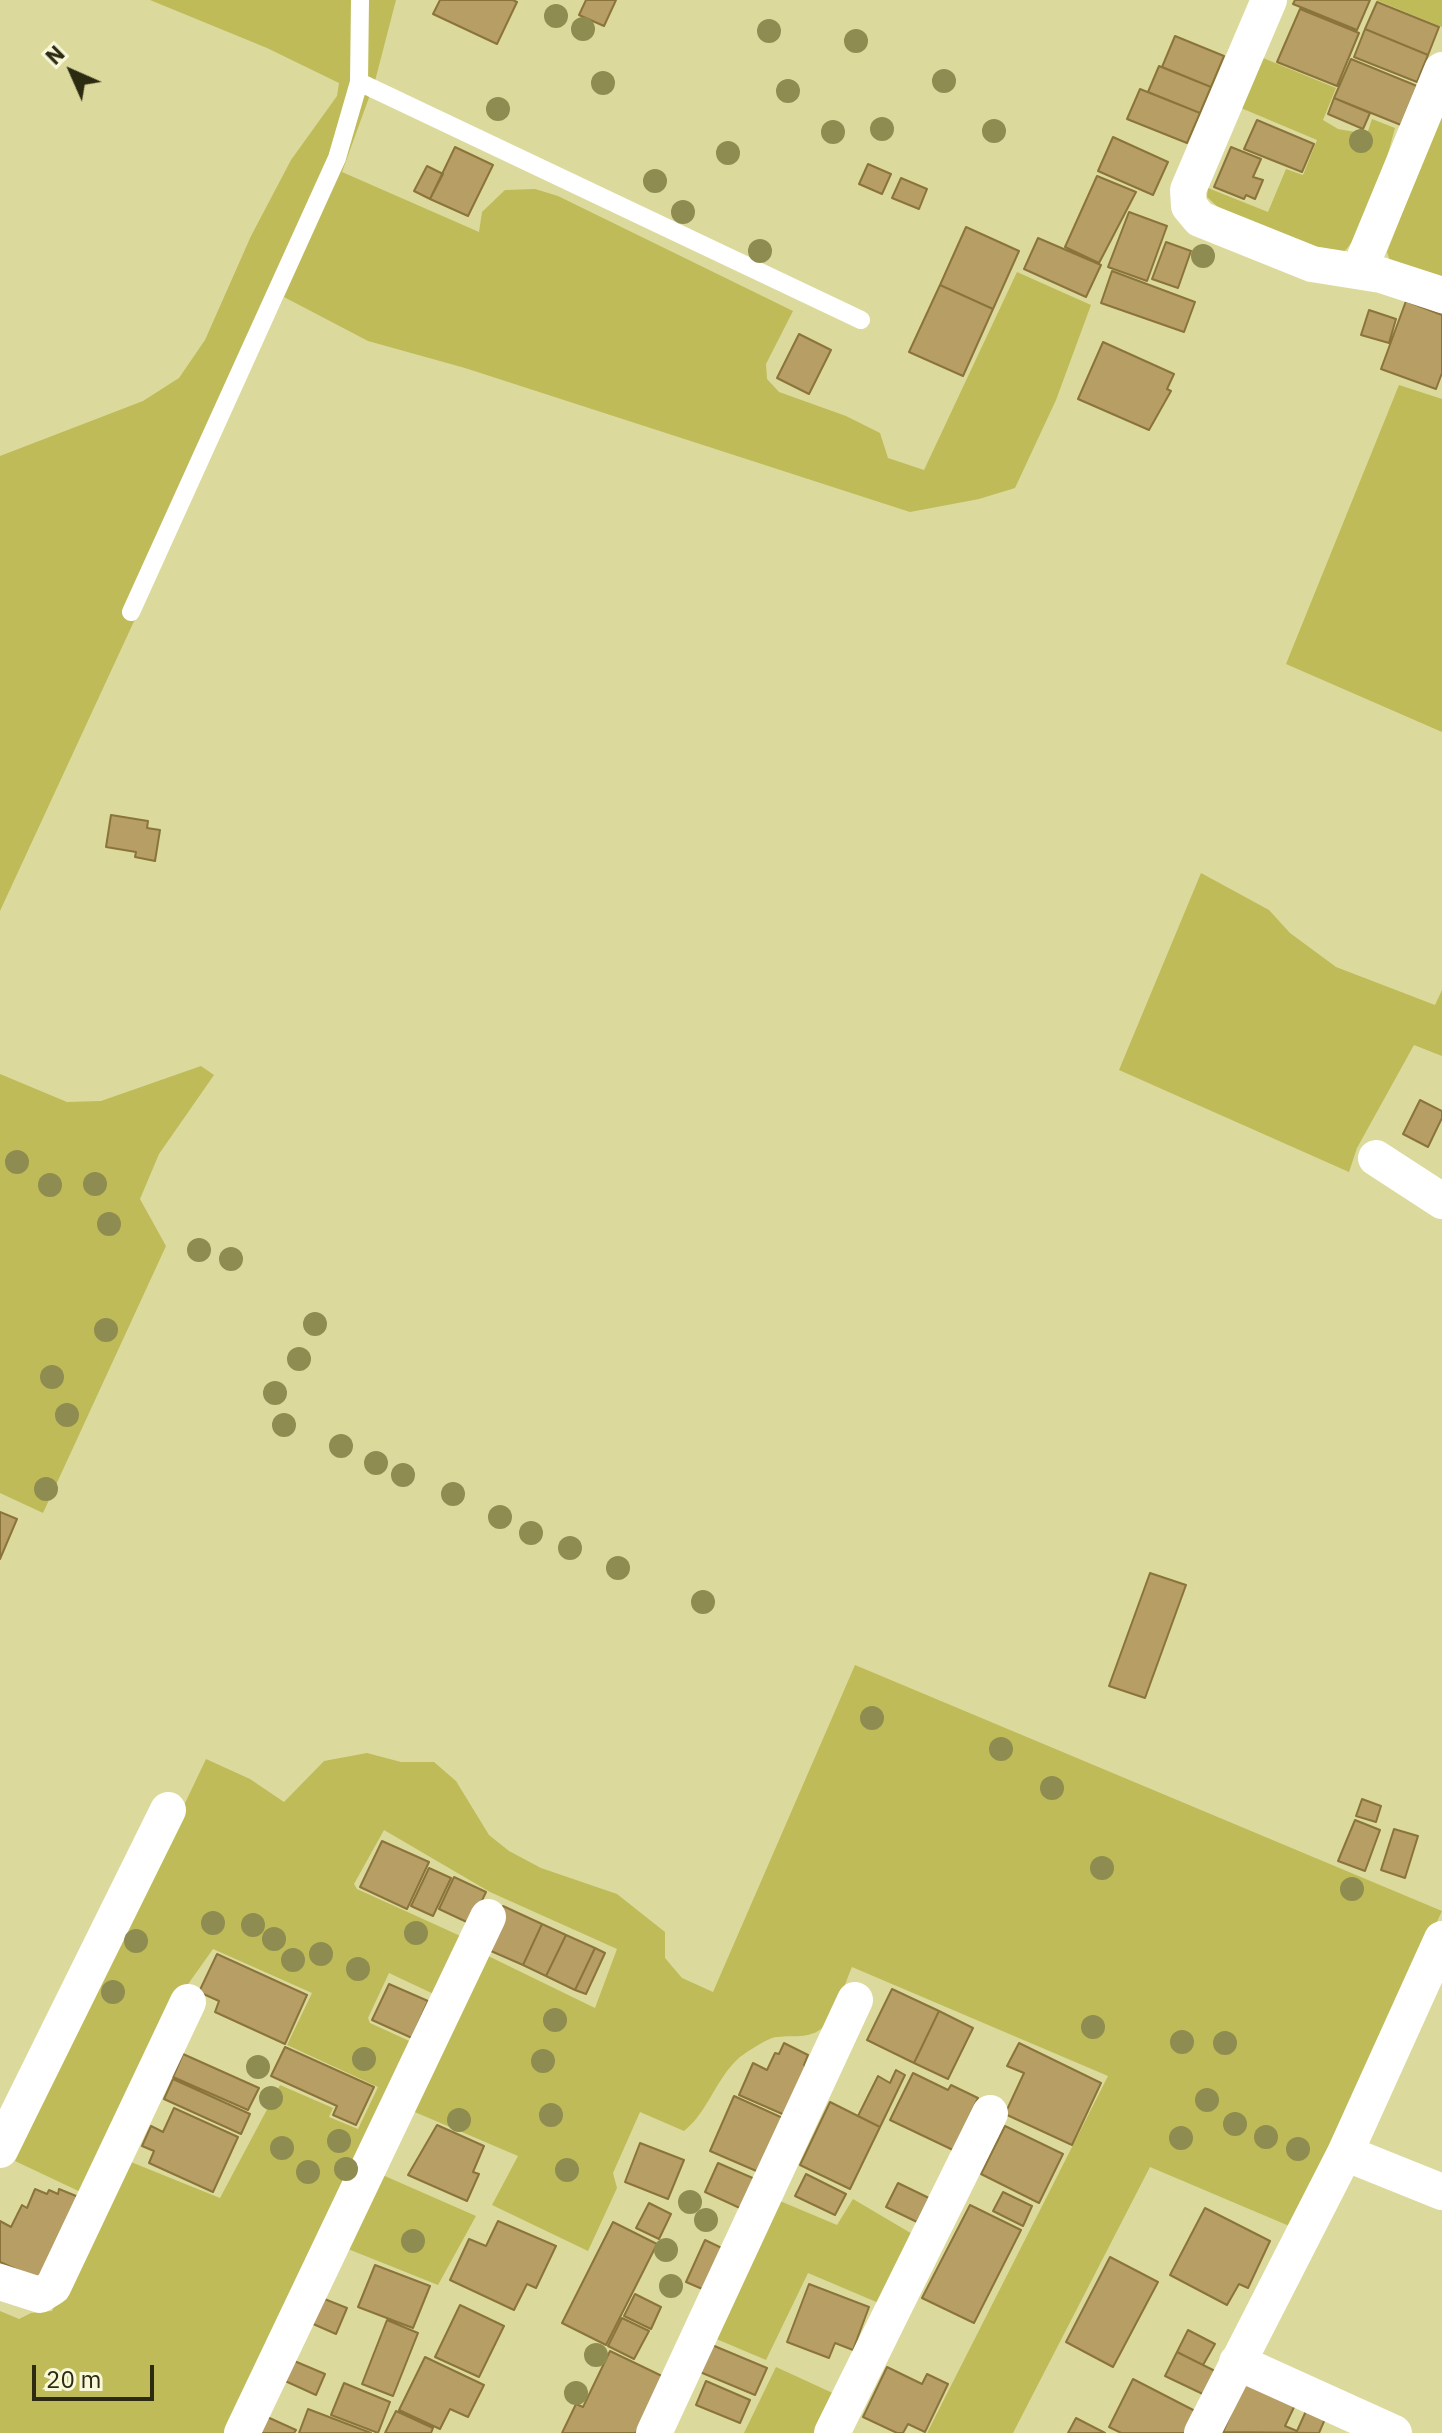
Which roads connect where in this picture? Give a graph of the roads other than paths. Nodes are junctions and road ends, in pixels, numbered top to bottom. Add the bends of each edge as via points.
1 (360, 0) edge
2 (1269, 0) edge
3 (1442, 70) edge
4 (359, 82) junction
5 (1359, 271) junction
6 (1442, 295) edge
7 (861, 320) dead end
8 (131, 612) dead end
9 (1376, 1158) dead end
10 (1442, 1201) edge
11 (168, 1810) dead end
12 (488, 1917) dead end
13 (1442, 1939) edge
14 (855, 2000) dead end
15 (188, 2002) dead end
16 (990, 2113) dead end
17 (0, 2150) edge
18 (1345, 2153) junction
19 (1442, 2192) edge
20 (0, 2282) edge
21 (1237, 2362) junction
22 (242, 2433) edge
23 (654, 2433) edge
24 (832, 2433) edge
25 (1202, 2433) edge
26 (1394, 2433) edge

1 - 4 lane
2 - 5 street via 1188,190 1189,206 1200,219 1312,264
3 - 5 street
4 - 7 lane
4 - 8 lane via 337,158
5 - 6 street
9 - 10 street
11 - 17 street
12 - 22 street
13 - 18 street
14 - 23 street
15 - 20 street via 53,2287 40,2295
16 - 24 street
18 - 19 street
18 - 21 street
21 - 25 street
21 - 26 street

